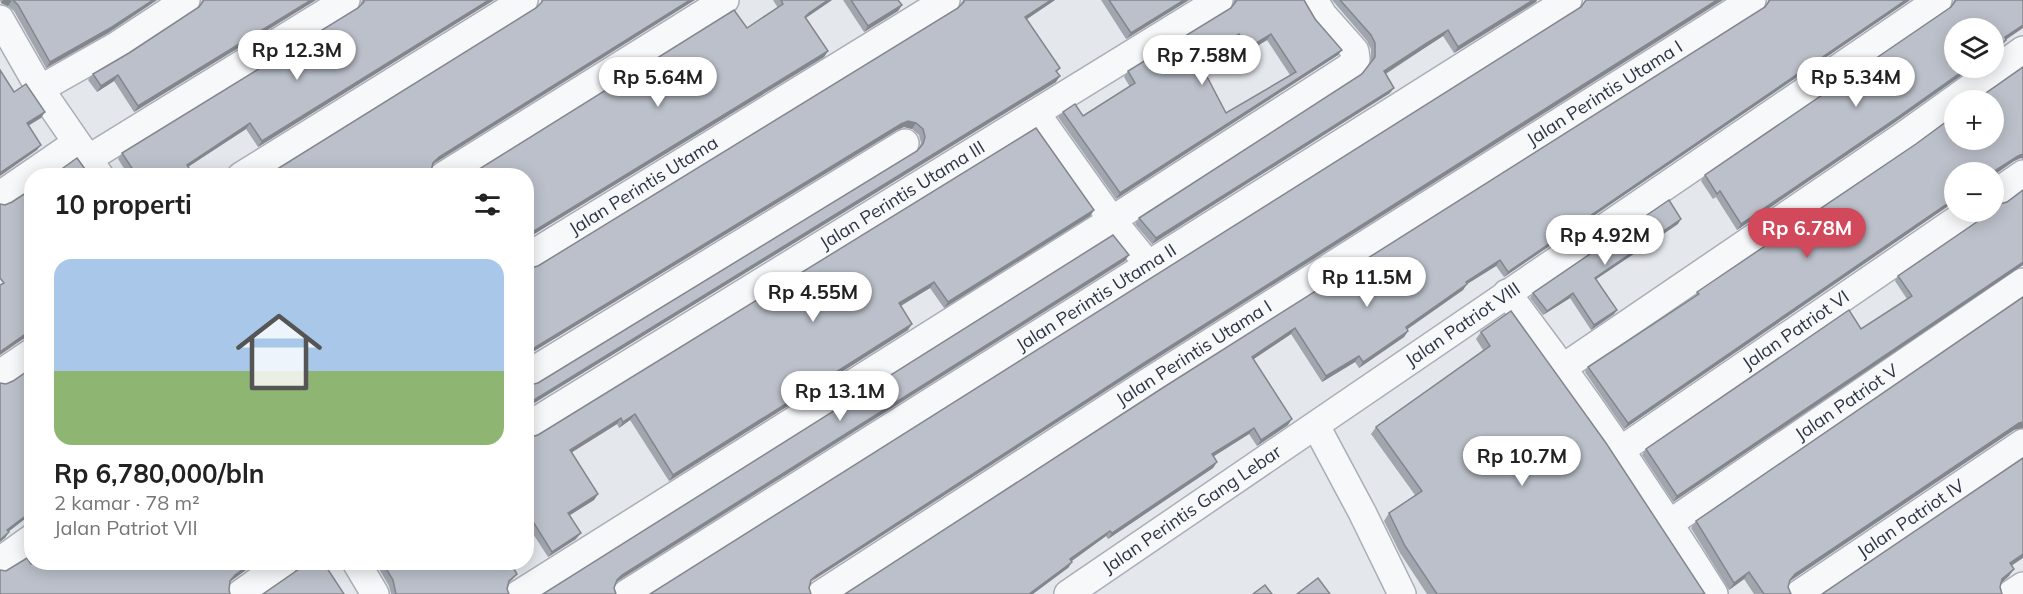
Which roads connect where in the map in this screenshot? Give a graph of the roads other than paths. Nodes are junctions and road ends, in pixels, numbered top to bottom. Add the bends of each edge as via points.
1 (186, 0) edge
2 (346, 0) edge
3 (524, 0) edge
4 (725, 0) edge
5 (1219, 0) edge
6 (1314, 0) edge
7 (1568, 0) edge
8 (1752, 0) edge
9 (1938, 0) edge
10 (936, 2) edge
11 (0, 19) edge
12 (2023, 50) edge
13 (40, 89) junction
14 (1036, 113) junction
15 (905, 143) dead end
16 (88, 159) edge
17 (66, 168) edge
18 (254, 168) edge
19 (456, 168) edge
20 (2023, 174) edge
21 (24, 185) edge
22 (2004, 187) edge
23 (0, 195) edge
24 (1112, 220) junction
25 (1953, 222) edge
26 (534, 253) edge
27 (1148, 264) junction
28 (2023, 282) edge
29 (1507, 293) junction
30 (24, 358) edge
31 (1564, 367) junction
32 (534, 370) edge
33 (0, 374) edge
34 (534, 422) edge
35 (1316, 426) junction
36 (2023, 443) edge
37 (1622, 450) junction
38 (1670, 523) junction
39 (24, 544) edge
40 (0, 561) edge
41 (274, 570) edge
42 (361, 570) edge
43 (2023, 586) edge
44 (240, 594) edge
45 (375, 594) edge
46 (519, 594) edge
47 (626, 594) edge
48 (821, 594) edge
49 (1068, 594) edge
50 (1402, 594) edge
51 (1714, 594) edge
52 (1799, 594) edge
53 (2011, 594) edge

1 - 13 street
2 - 16 street
3 - 18 street
4 - 19 street
5 - 14 street, Jalan Perintis Utama III
6 - 24 street via 1354,51 1356,59 1349,67
7 - 27 street, Jalan Perintis Utama II
8 - 48 street, Jalan Perintis Utama I via 1150,380
9 - 29 street, Jalan Patriot VIII
10 - 26 street, Jalan Perintis Utama
11 - 13 street
12 - 31 street
13 - 16 street
14 - 24 street
14 - 34 street, Jalan Perintis Utama III
15 - 32 street
16 - 17 street
20 - 22 street
21 - 23 street
24 - 27 street
24 - 46 street
25 - 37 street, Jalan Patriot VI
27 - 47 street, Jalan Perintis Utama II
28 - 38 street, Jalan Patriot V
29 - 31 street
29 - 35 street, Jalan Patriot VIII
30 - 33 street
31 - 37 street
35 - 49 street, Jalan Perintis Gang Lebar
35 - 50 street
36 - 52 street, Jalan Patriot IV
37 - 38 street
38 - 51 street
39 - 40 street
41 - 44 street
42 - 45 street
43 - 53 street

